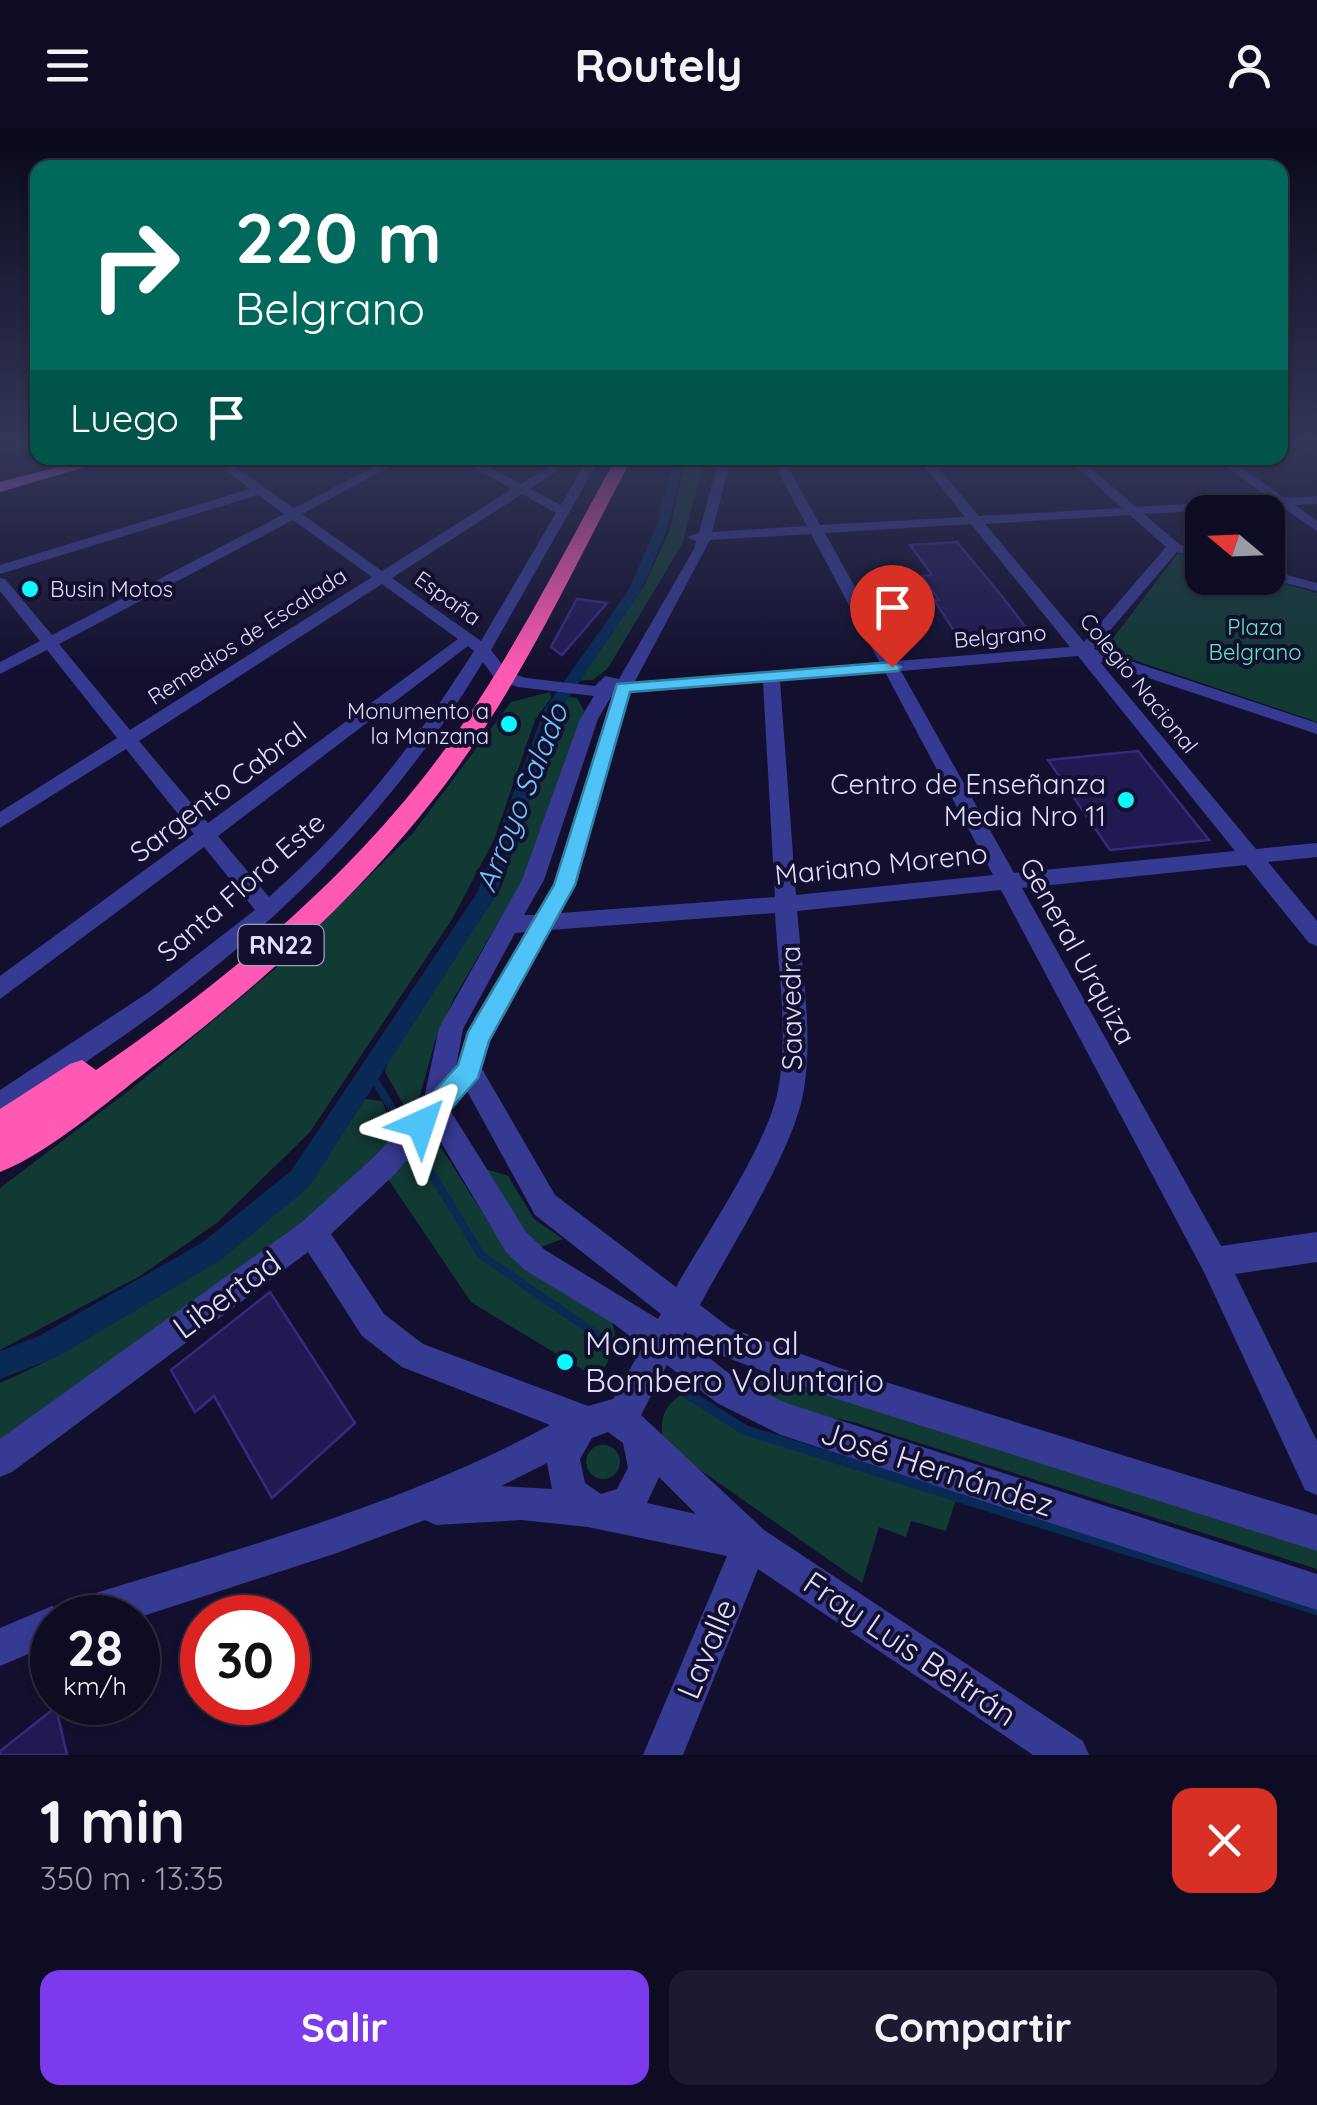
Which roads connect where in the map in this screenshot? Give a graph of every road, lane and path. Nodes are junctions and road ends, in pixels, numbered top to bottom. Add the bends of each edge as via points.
1 (170, 518) edge
2 (285, 518) edge
3 (297, 518) edge
4 (474, 518) edge
5 (559, 518) edge
6 (572, 518) edge
7 (582, 518) edge
8 (702, 518) edge
9 (705, 518) edge
10 (811, 518) edge
11 (975, 518) edge
12 (1032, 518) edge
13 (1139, 518) edge
14 (978, 521) junction
15 (818, 531) junction
16 (698, 537) junction
17 (1174, 548) junction
18 (1185, 551) edge
19 (0, 570) edge
20 (381, 577) junction
21 (1285, 579) edge
22 (0, 582) edge
23 (1317, 587) edge
24 (49, 643) junction
25 (1084, 651) junction
26 (485, 656) junction
27 (892, 667) junction
28 (0, 669) edge
29 (771, 676) junction
30 (614, 689) junction
31 (1317, 729) edge
32 (128, 739) junction
33 (0, 821) edge
34 (206, 835) junction
35 (1317, 850) edge
36 (1251, 857) junction
37 (1005, 882) junction
38 (788, 904) junction
39 (268, 910) junction
40 (510, 925) junction
41 (544, 925) junction
42 (1317, 937) edge
43 (0, 989) edge
44 (469, 1070) junction
45 (0, 1104) edge
46 (428, 1116) junction
47 (0, 1129) edge
48 (0, 1155) edge
49 (312, 1232) junction
50 (1317, 1247) edge
51 (1214, 1262) junction
52 (682, 1309) junction
53 (663, 1342) junction
54 (583, 1424) junction
55 (629, 1426) junction
56 (0, 1460) edge
57 (1317, 1478) edge
58 (418, 1508) junction
59 (597, 1511) junction
60 (1317, 1534) edge
61 (752, 1542) junction
62 (1317, 1592) edge
63 (148, 1595) edge
64 (663, 1755) edge
65 (1068, 1755) edge

1 - 19 street
2 - 24 street
3 - 20 street, España
4 - 20 street, Remedios de Escalada
5 - 26 street, Santa Flora Este
6 - 26 highway, RN22
7 - 26 highway, RN22
8 - 16 street, Libertad
9 - 16 street, Libertad
10 - 15 street, General Urquiza
11 - 14 street, Colegio Nacional
12 - 14 street
13 - 17 street
14 - 15 street
14 - 25 street, Colegio Nacional
15 - 16 street
15 - 27 street, General Urquiza
16 - 30 street, Libertad
17 - 18 street
17 - 25 street, Belgrano
20 - 26 street, España
20 - 32 street, Remedios de Escalada
21 - 23 street
22 - 24 street
24 - 28 street
24 - 32 street
25 - 27 street, Belgrano
25 - 31 street, Belgrano
25 - 36 street, Colegio Nacional
26 - 30 street, Belgrano via 554,687
26 - 34 street, Sargento Cabral
26 - 39 street, Santa Flora Este via 389,786
26 - 47 highway, RN22 via 441,742 400,797 308,894 163,1018
26 - 48 highway, RN22 via 456,752 312,917 179,1029
27 - 29 street, Belgrano
27 - 37 street, General Urquiza
29 - 30 street, Belgrano
29 - 38 street, Saavedra
30 - 40 street, Libertad via 589,719 533,880
30 - 41 street, Libertad via 565,885
32 - 33 street, Remedios de Escalada
32 - 34 street
34 - 39 street
34 - 43 street, Sargento Cabral
35 - 36 street, Mariano Moreno
36 - 37 street, Mariano Moreno
36 - 42 street, Colegio Nacional
37 - 38 street, Mariano Moreno
37 - 51 street, General Urquiza
38 - 41 street, Mariano Moreno
38 - 52 street, Saavedra via 792,1092
39 - 45 street, Santa Flora Este via 151,1003
40 - 41 street, Mariano Moreno
40 - 46 street, Libertad via 451,1028
41 - 44 street, Libertad via 484,1024
44 - 46 street, Libertad
44 - 52 street, José Hernández via 545,1205
46 - 49 street, Libertad
46 - 53 street, José Hernández via 516,1242
49 - 54 street via 372,1325 412,1356
49 - 56 street, Libertad
50 - 51 street
51 - 57 street, General Urquiza
52 - 53 street, Saavedra
52 - 60 street, José Hernández via 747,1353
53 - 55 street, Saavedra
53 - 62 street, José Hernández via 728,1392 782,1418
54 - 55 street via 600,1416
54 - 58 street, Fray Luis Beltrán via 512,1467
54 - 59 street via 567,1444 562,1470 570,1493
55 - 59 street via 646,1456 643,1482 629,1502
55 - 61 street, Fray Luis Beltrán
58 - 59 street, Fray Luis Beltrán via 522,1503
58 - 63 street, Fray Luis Beltrán
59 - 61 street, Fray Luis Beltrán
61 - 64 street, Lavalle
61 - 65 street, Fray Luis Beltrán

